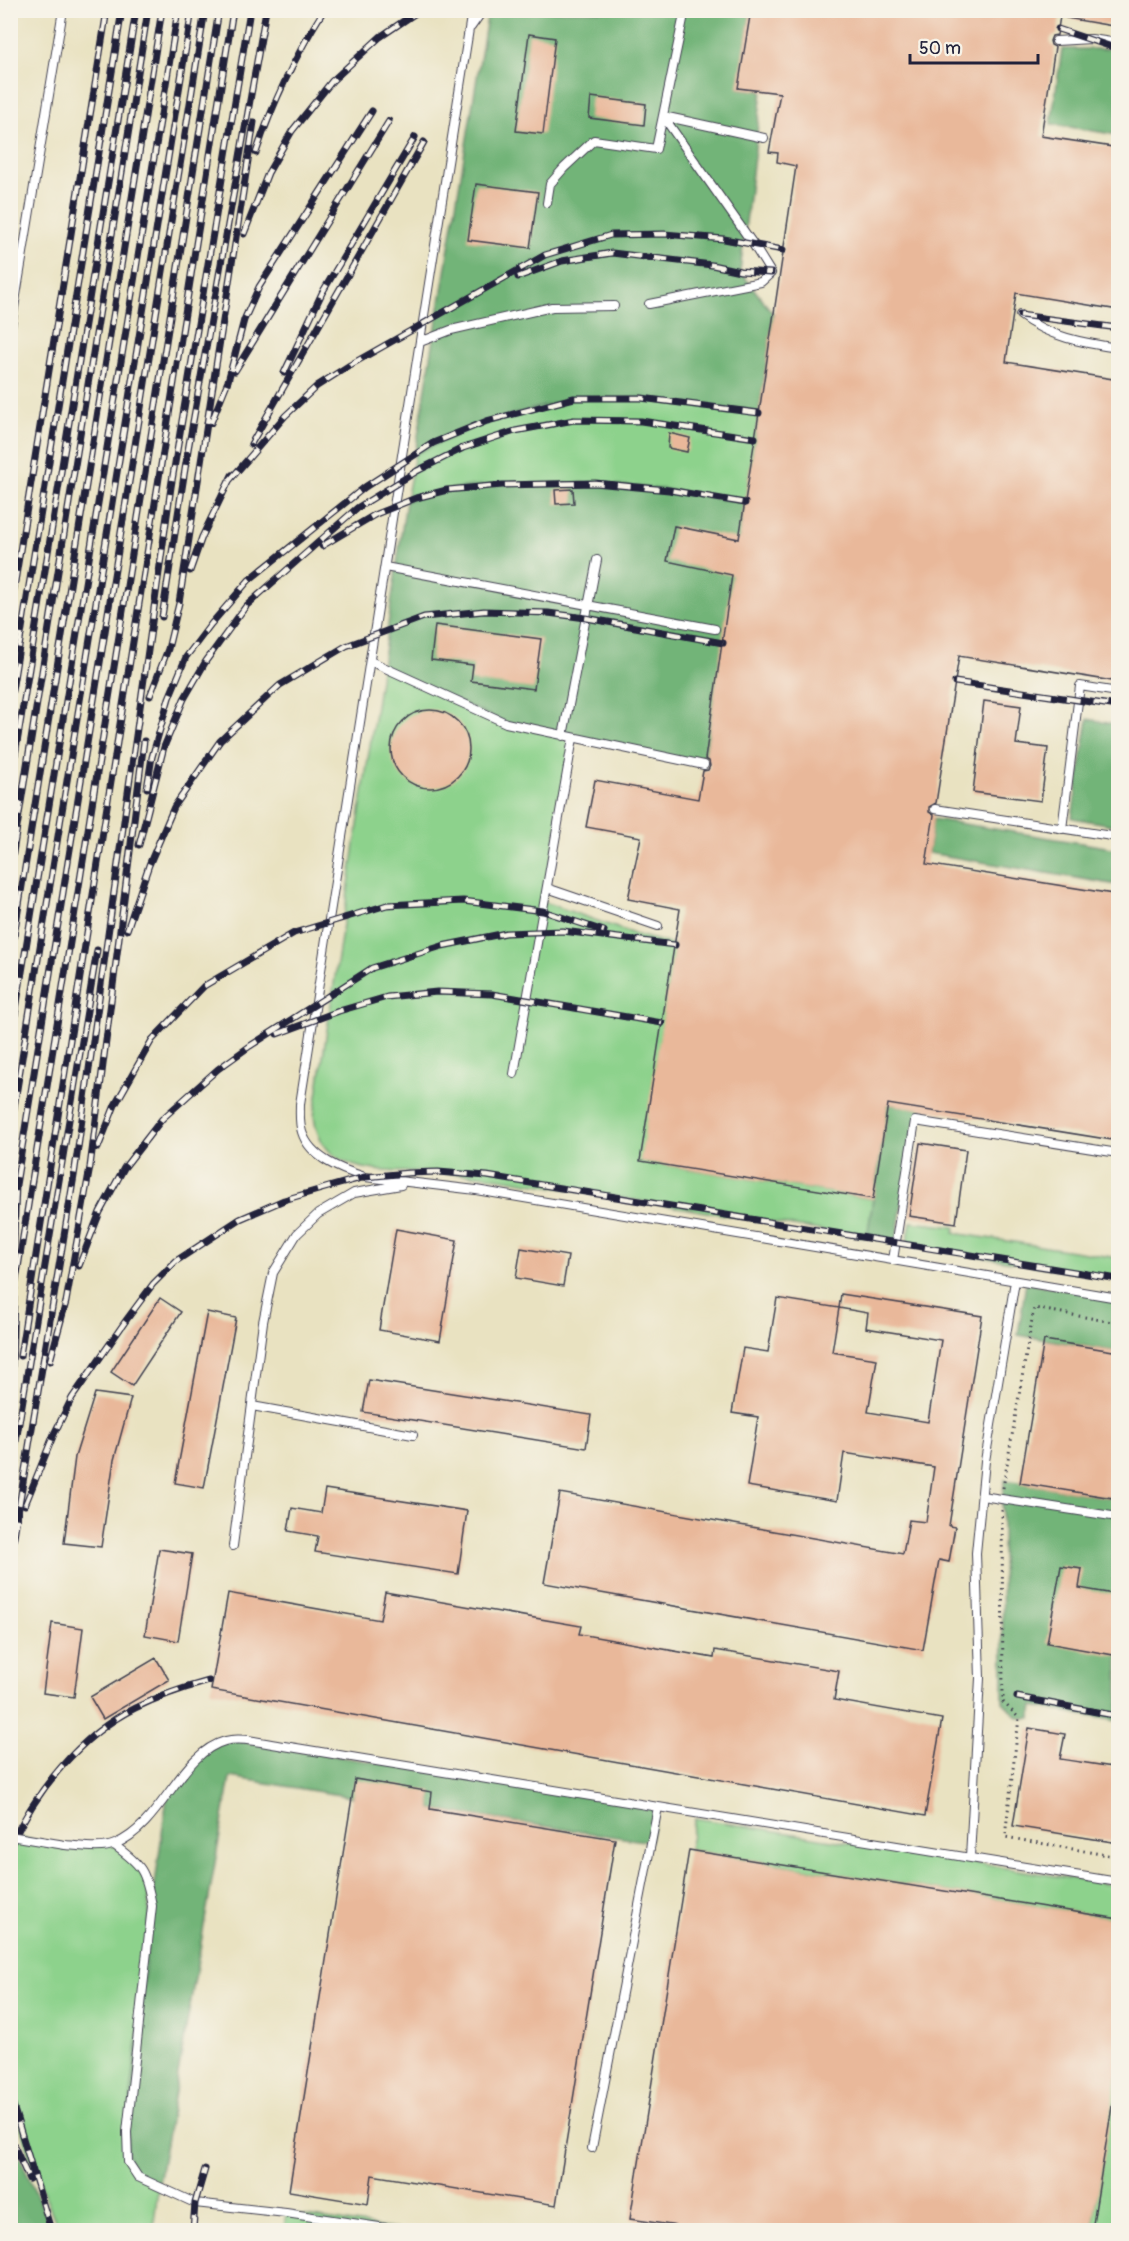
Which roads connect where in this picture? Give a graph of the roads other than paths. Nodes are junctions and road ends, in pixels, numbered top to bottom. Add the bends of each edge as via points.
1 (63, 10) edge
2 (472, 10) edge
3 (483, 10) edge
4 (685, 10) edge
5 (470, 28) junction
6 (1056, 41) dead end
7 (1119, 43) edge
8 (663, 116) junction
9 (764, 138) dead end
10 (547, 203) dead end
11 (649, 304) dead end
12 (614, 306) dead end
13 (1020, 315) dead end
14 (10, 332) edge
15 (420, 342) junction
16 (1119, 348) edge
17 (597, 560) dead end
18 (385, 567) junction
19 (588, 605) junction
20 (715, 629) dead end
21 (370, 661) junction
22 (1119, 692) edge
23 (563, 736) junction
24 (573, 738) junction
25 (704, 765) dead end
26 (935, 809) dead end
27 (1062, 829) junction
28 (1119, 837) edge
29 (547, 888) junction
30 (658, 926) dead end
31 (514, 1074) dead end
32 (1119, 1153) edge
33 (407, 1184) junction
34 (893, 1260) junction
35 (1015, 1281) junction
36 (1119, 1298) edge
37 (252, 1406) junction
38 (413, 1435) dead end
39 (982, 1496) junction
40 (1119, 1517) edge
41 (233, 1546) dead end
42 (658, 1808) junction
43 (10, 1836) edge
44 (114, 1845) junction
45 (970, 1857) junction
46 (1119, 1882) edge
47 (592, 2148) dead end
48 (399, 2230) edge

1 - 14 lane
2 - 5 lane
3 - 5 lane
4 - 8 lane
5 - 15 lane
6 - 7 lane via 1091,39
8 - 9 lane
8 - 10 lane via 656,149 594,140 550,184
8 - 11 lane via 771,273 761,282
12 - 15 lane via 552,307 451,330
13 - 16 lane via 1058,337
15 - 18 lane
17 - 19 lane
18 - 19 lane
18 - 21 lane
19 - 20 lane
19 - 23 lane
21 - 23 lane via 506,723
21 - 33 lane via 300,1122 305,1141 329,1162 365,1177
22 - 27 lane via 1080,686
23 - 24 lane
24 - 25 lane
24 - 29 lane
26 - 27 lane
27 - 28 lane
29 - 30 lane
29 - 31 lane
32 - 34 lane via 915,1121
33 - 34 lane via 476,1190
33 - 37 lane via 354,1193 318,1214 297,1234 273,1273
34 - 35 lane
35 - 36 lane
35 - 39 lane
37 - 38 lane
37 - 41 lane
39 - 40 lane
39 - 45 lane via 976,1553 980,1678
42 - 44 lane via 284,1746 224,1741 201,1754 149,1819
42 - 45 lane
42 - 47 lane
43 - 44 lane, bridge via 65,1845
44 - 48 lane via 136,1861 148,1884 152,1906 127,2132 128,2162 138,2177 195,2203
45 - 46 lane

